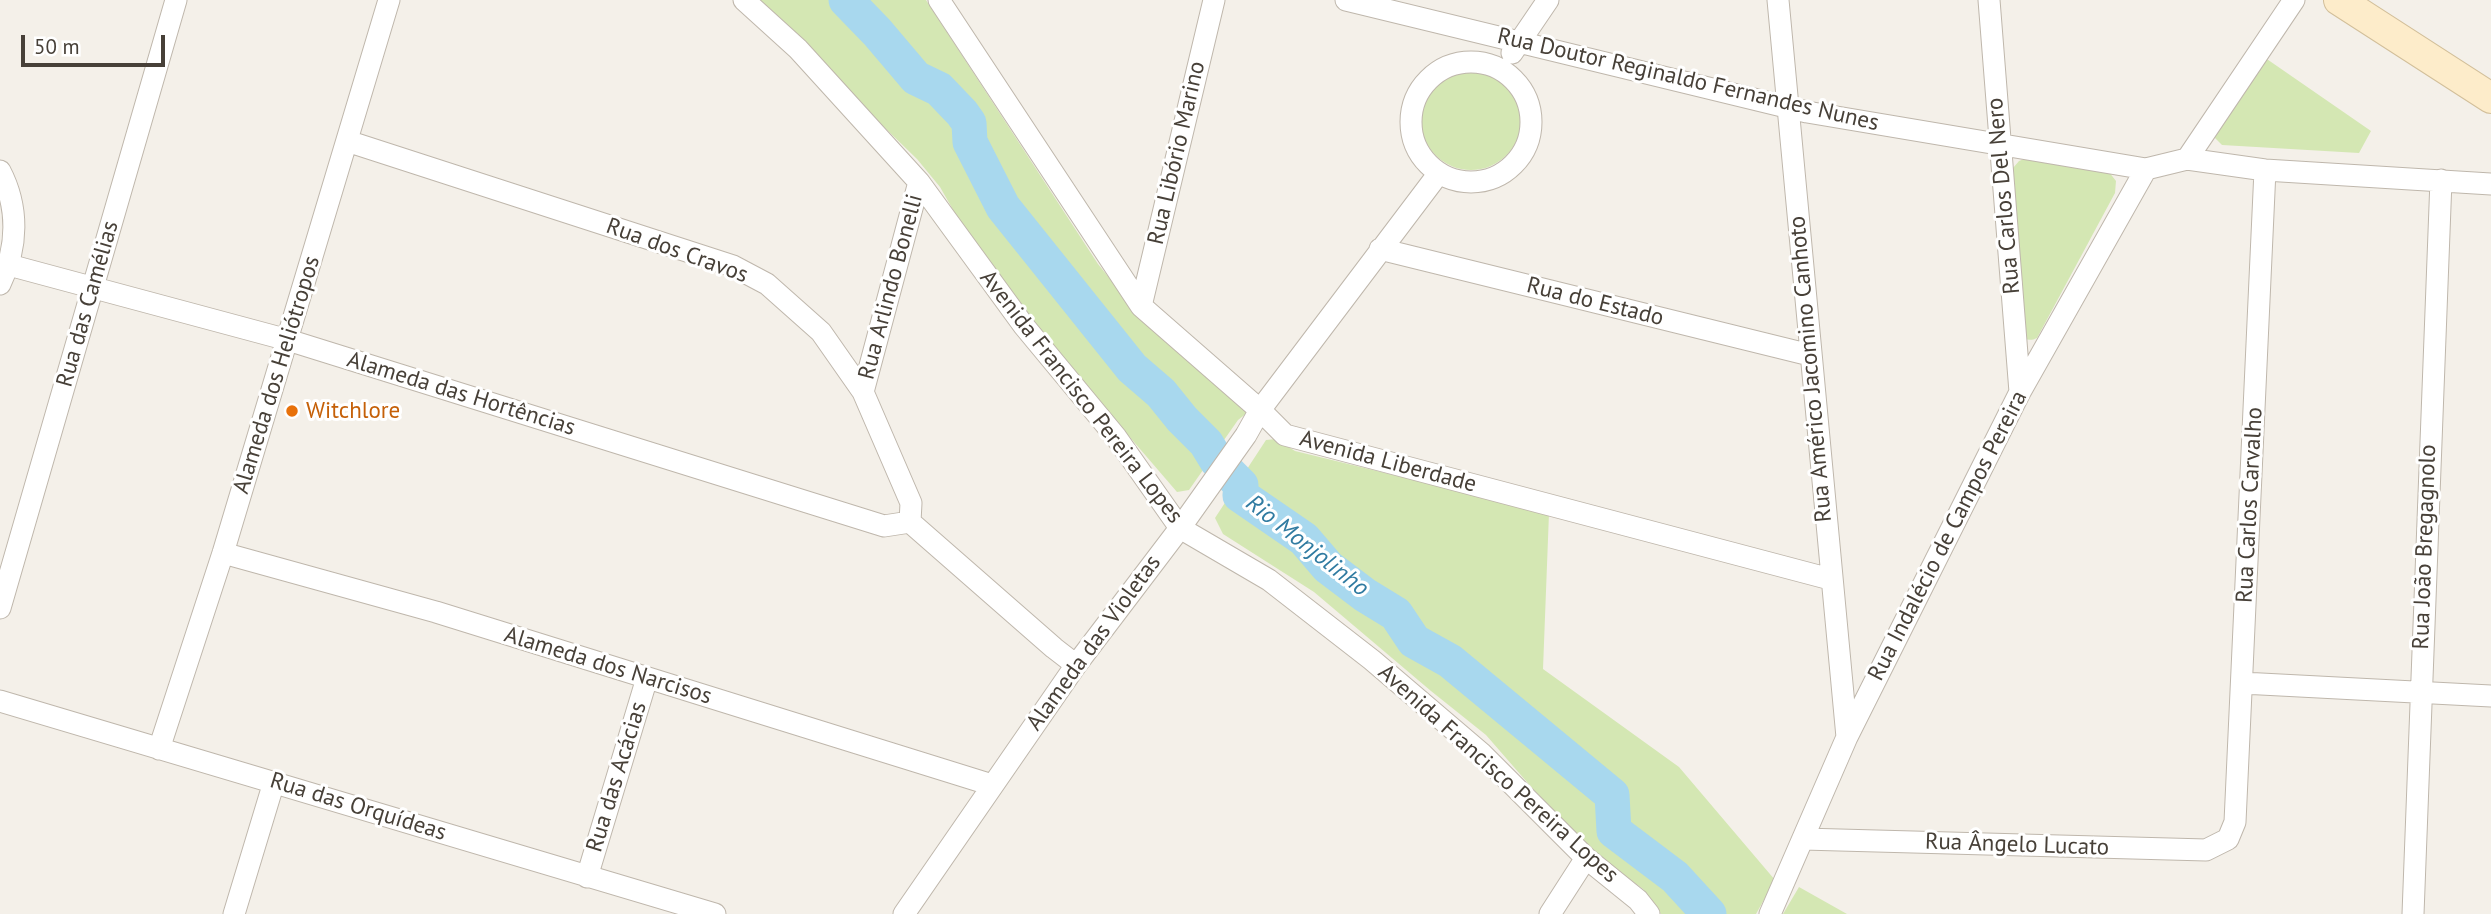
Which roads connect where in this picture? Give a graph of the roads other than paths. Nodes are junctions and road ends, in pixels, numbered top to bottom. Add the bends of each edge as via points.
1 (176, 0) edge
2 (389, 0) edge
3 (744, 0) edge
4 (940, 0) edge
5 (1214, 0) edge
6 (1346, 0) edge
7 (1549, 0) edge
8 (1778, 0) edge
9 (1989, 0) edge
10 (2294, 0) edge
11 (2339, 0) edge
12 (1520, 42) junction
13 (1502, 70) junction
14 (2491, 98) edge
15 (1787, 107) junction
16 (347, 141) junction
17 (2000, 145) junction
18 (2187, 159) junction
19 (2146, 169) junction
20 (2265, 170) junction
21 (0, 171) edge
22 (1439, 173) junction
23 (2441, 180) junction
24 (919, 182) junction
25 (2491, 184) edge
26 (1380, 248) junction
27 (5, 274) edge
28 (94, 286) junction
29 (1141, 306) junction
30 (288, 340) junction
31 (1810, 355) junction
32 (863, 392) junction
33 (2020, 392) junction
34 (1260, 410) junction
35 (910, 522) junction
36 (1180, 528) junction
37 (223, 553) junction
38 (1830, 579) junction
39 (0, 608) edge
40 (1076, 664) junction
41 (647, 678) junction
42 (2242, 683) junction
43 (2421, 692) junction
44 (2491, 696) edge
45 (0, 701) edge
46 (1847, 737) junction
47 (159, 749) junction
48 (274, 782) junction
49 (992, 785) junction
50 (1803, 839) junction
51 (2228, 839) joint
52 (1586, 858) junction
53 (587, 877) junction
54 (234, 914) edge
55 (715, 914) edge
56 (904, 914) edge
57 (1550, 914) edge
58 (1649, 914) edge
59 (1771, 914) edge
60 (2413, 914) edge

1 - 28 street, Rua das Camélias
2 - 16 street, Alameda dos Heliótropos
3 - 24 street, Avenida Francisco Pereira Lopes via 798,49
4 - 29 street, Avenida Liberdade
5 - 29 street, Rua Libório Marino
6 - 12 street, Rua Doutor Reginaldo Fernandes Nunes
7 - 12 street
8 - 15 street, Rua Américo Jacomino Canhoto
9 - 17 street, Rua Carlos Del Nero
10 - 18 street
11 - 14 street
12 - 13 street
12 - 15 street, Rua Doutor Reginaldo Fernandes Nunes
13 - 22 street via 1480,62 1457,63 1435,73 1420,90 1411,113 1412,136 1422,157
13 - 22 street via 1519,85 1529,107 1531,131 1522,153 1507,170 1485,181 1461,181
15 - 17 street, Rua Doutor Reginaldo Fernandes Nunes
15 - 31 street, Rua Américo Jacomino Canhoto
16 - 30 street, Alameda dos Heliótropos
16 - 32 street, Rua dos Cravos via 733,266 767,284 821,332
17 - 19 street, Rua Doutor Reginaldo Fernandes Nunes
17 - 33 street, Rua Carlos Del Nero
18 - 19 street, Rua Doutor Reginaldo Fernandes Nunes
18 - 20 street, Rua Doutor Reginaldo Fernandes Nunes
19 - 33 street, Rua Indalécio de Campos Pereira
20 - 23 street, Rua Doutor Reginaldo Fernandes Nunes
20 - 42 street, Rua Carlos Carvalho
21 - 27 street via 8,187 15,226
22 - 26 street, Alameda das Violetas
23 - 25 street, Rua Doutor Reginaldo Fernandes Nunes
23 - 43 street, Rua João Bregagnolo
24 - 32 street, Rua Arlindo Bonelli
24 - 36 street, Avenida Francisco Pereira Lopes via 1024,326 1116,437
26 - 31 street, Rua do Estado
26 - 34 street, Alameda das Violetas
27 - 28 street, Alameda das Hortências
28 - 30 street, Alameda das Hortências
28 - 39 street, Rua das Camélias
29 - 34 street, Avenida Liberdade
30 - 35 street, Alameda das Hortências via 884,526
30 - 37 street, Alameda dos Heliótropos
31 - 38 street, Rua Américo Jacomino Canhoto
32 - 35 street, Rua dos Cravos via 911,503
33 - 46 street, Rua Indalécio de Campos Pereira
34 - 36 street, Alameda das Violetas
34 - 38 street, Avenida Liberdade via 1285,435
35 - 40 street
36 - 40 street, Alameda das Violetas
36 - 52 street, Avenida Francisco Pereira Lopes via 1269,580 1372,660 1481,753
37 - 41 street, Alameda dos Narcisos via 436,612
37 - 47 street, Alameda dos Heliótropos
38 - 46 street, Rua Américo Jacomino Canhoto
40 - 49 street, Alameda das Violetas
41 - 49 street, Alameda dos Narcisos
41 - 53 street, Rua das Acácias
42 - 43 street
42 - 51 street, Rua Carlos Carvalho via 2235,822
43 - 44 street
43 - 60 street, Rua João Bregagnolo
45 - 47 street, Rua das Orquídeas
46 - 50 street, Rua Indalécio de Campos Pereira
47 - 48 street, Rua das Orquídeas
48 - 53 street, Rua das Orquídeas
48 - 54 street
49 - 56 street, Alameda das Violetas
50 - 51 street, Rua Ângelo Lucato via 2206,850
50 - 59 street, Rua Indalécio de Campos Pereira
52 - 57 street
52 - 58 street, Avenida Francisco Pereira Lopes
53 - 55 street, Rua das Orquídeas

